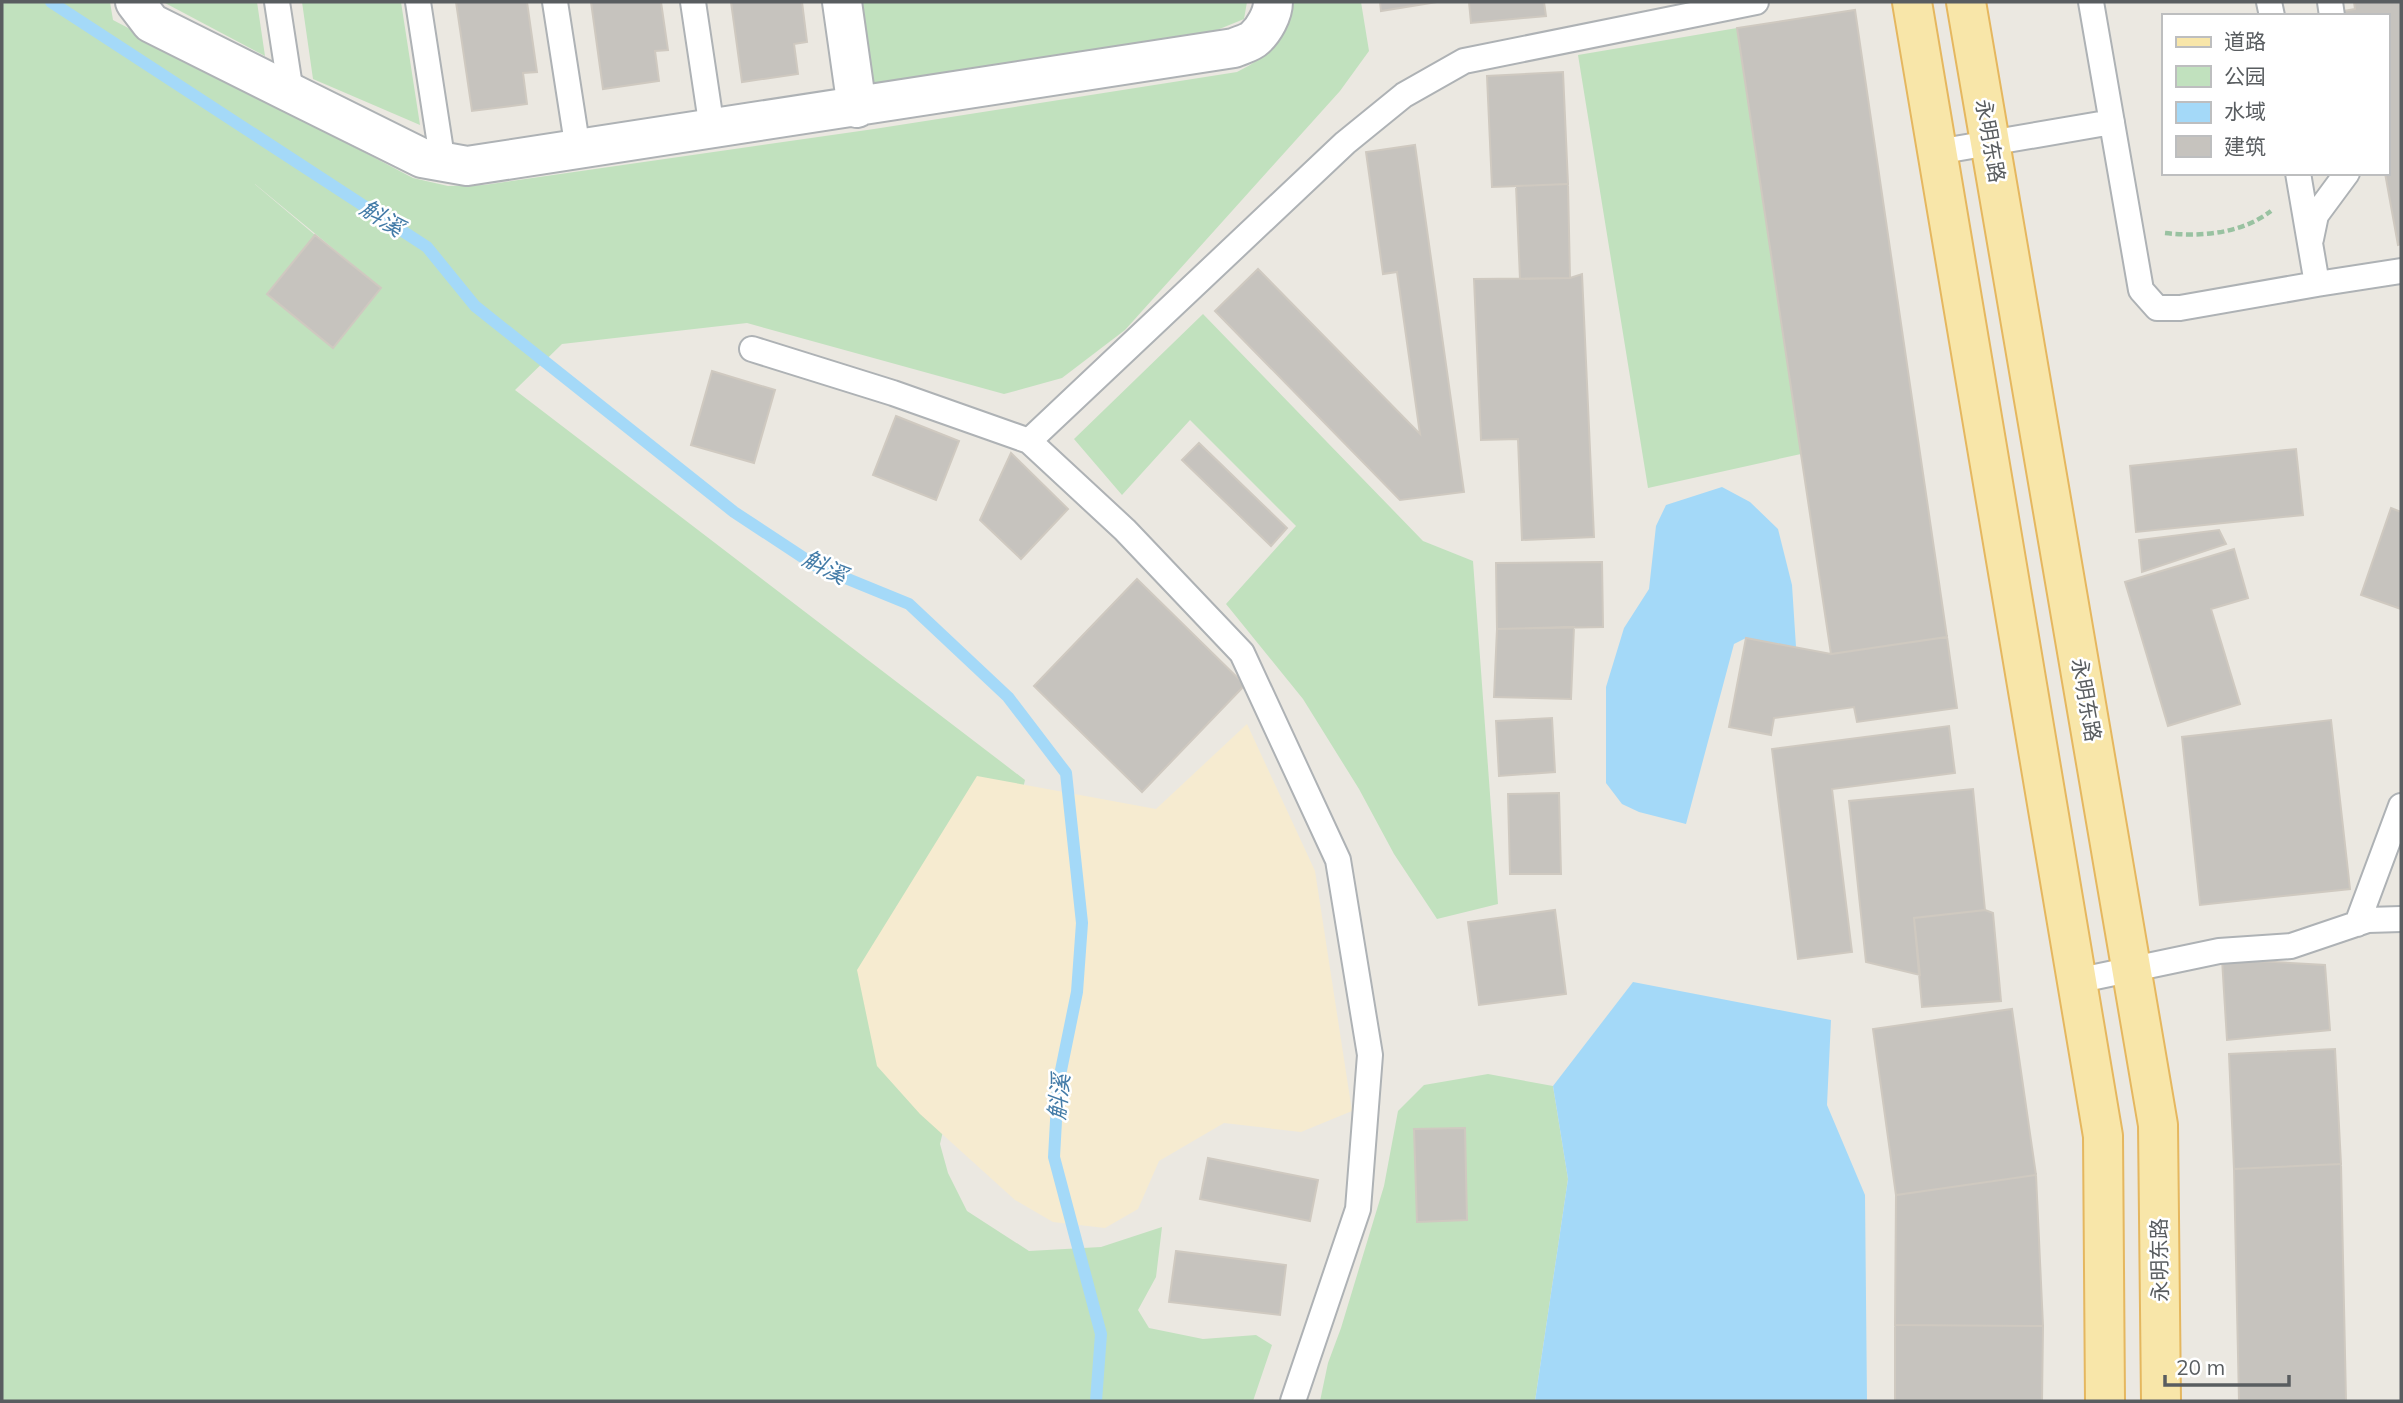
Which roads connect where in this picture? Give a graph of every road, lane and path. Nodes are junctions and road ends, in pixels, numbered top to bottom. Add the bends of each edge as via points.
1 (135, 2) edge
2 (277, 2) edge
3 (418, 2) edge
4 (555, 2) edge
5 (693, 2) edge
6 (842, 2) edge
7 (1273, 2) edge
8 (1756, 2) edge
9 (1912, 2) edge
10 (1966, 2) edge
11 (2091, 2) edge
12 (291, 93) junction
13 (857, 108) junction
14 (2112, 122) junction
15 (712, 129) junction
16 (1990, 143) junction
17 (578, 150) junction
18 (1937, 152) junction
19 (443, 164) junction
20 (2346, 175) edge
21 (2300, 179) edge
22 (2130, 226) junction
23 (2311, 247) junction
24 (2401, 271) edge
25 (2317, 284) junction
26 (752, 349) dead end
27 (1028, 441) junction
28 (2401, 806) edge
29 (2401, 919) edge
30 (2357, 924) junction
31 (2132, 970) junction
32 (2076, 981) junction
33 (1293, 1401) edge
34 (2105, 1401) edge
35 (2161, 1401) edge

1 - 12 street via 150,23
2 - 12 lane
3 - 19 lane
4 - 17 lane
5 - 15 lane
6 - 13 street
7 - 13 street via 1255,39 1234,48
8 - 27 lane via 1464,61 1404,95 1345,143
9 - 18 main road
10 - 16 main road, 永明东路
11 - 14 lane
12 - 19 street
13 - 15 street
14 - 16 lane
14 - 22 lane
15 - 17 street
16 - 18 lane
16 - 31 main road, 永明东路
17 - 19 street via 467,166
18 - 32 main road
20 - 23 lane via 2316,215
21 - 22 path via 2267,214 2218,233 2167,234
21 - 23 lane
22 - 25 lane via 2141,290 2157,308
23 - 25 lane
24 - 25 lane
26 - 27 lane
27 - 33 lane via 1125,530 1242,653 1338,860 1370,1055 1359,1209
28 - 30 lane
29 - 30 lane
30 - 31 lane via 2291,946 2220,951
31 - 32 lane
31 - 35 main road, 永明东路 via 2158,1125
32 - 34 main road via 2103,1136

